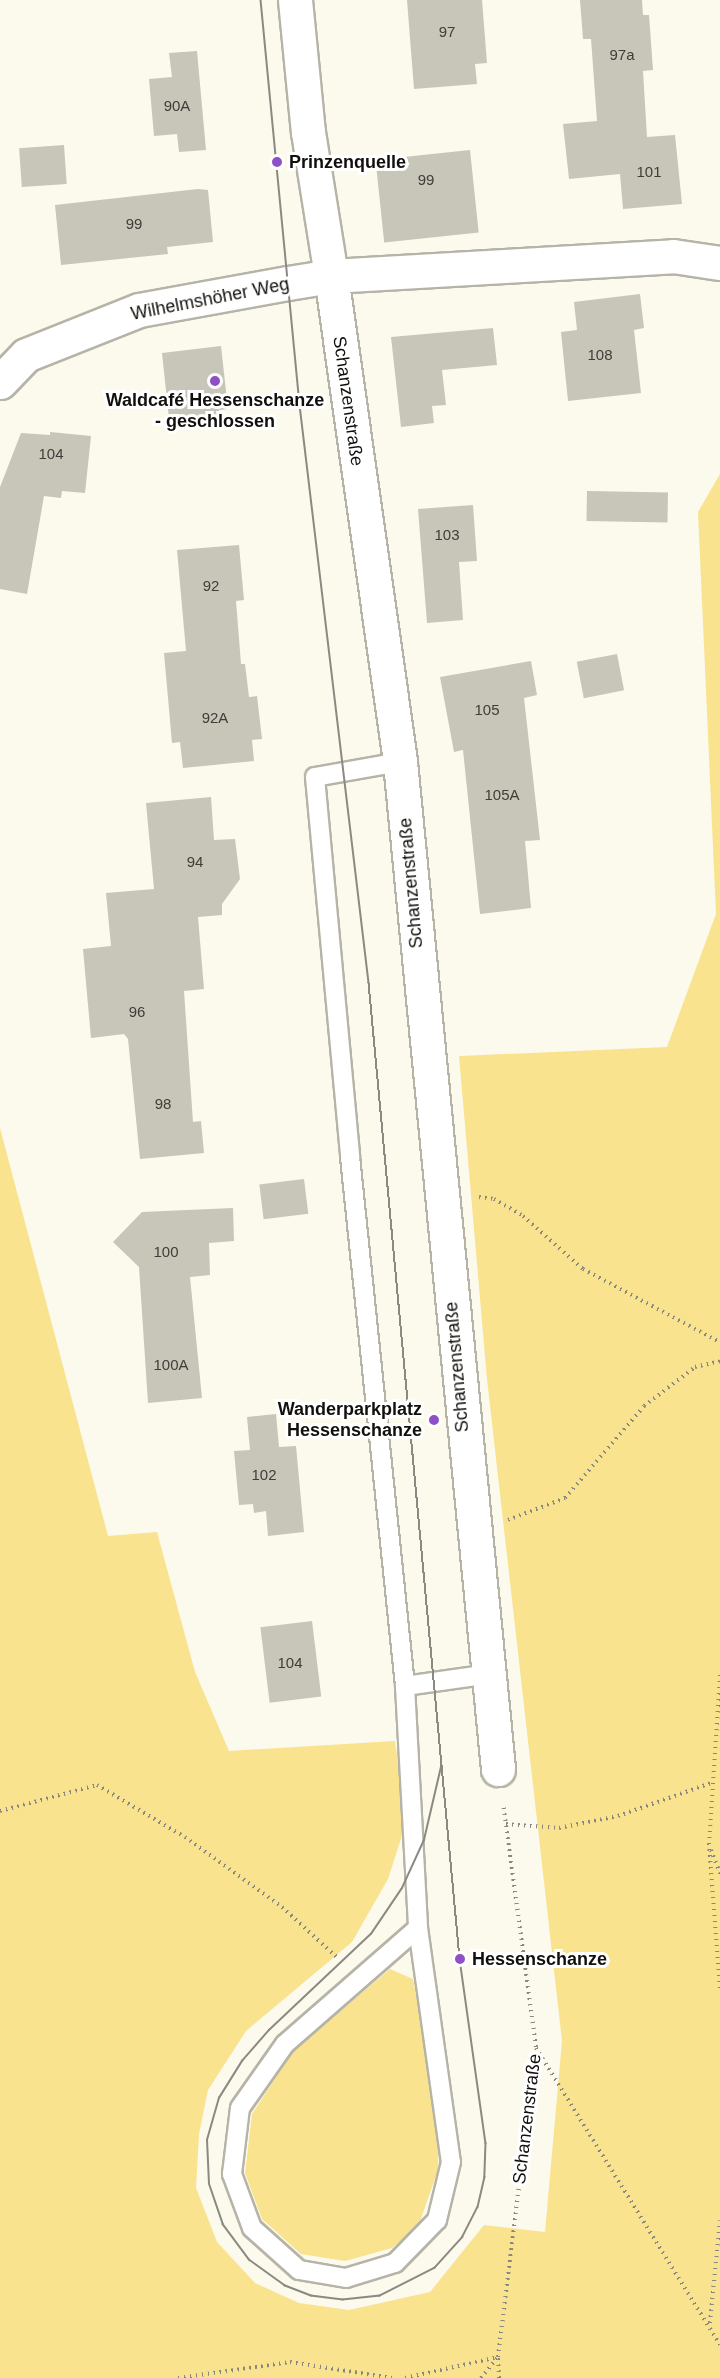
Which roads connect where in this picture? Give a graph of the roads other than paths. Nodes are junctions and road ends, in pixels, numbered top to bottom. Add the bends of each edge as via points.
1 (295, 0) edge
2 (720, 263) edge
3 (331, 276) junction
4 (0, 382) edge
5 (400, 762) junction
6 (490, 1674) junction
7 (405, 1686) junction
8 (498, 1769) dead end
9 (418, 1928) junction

1 - 3 street, Schanzenstraße via 308,132
2 - 3 street via 673,256
3 - 4 street, Wilhelmshöher Weg via 139,310 26,356
3 - 5 street, Schanzenstraße
5 - 6 street, Schanzenstraße via 472,1527
5 - 7 lane via 315,777
6 - 7 lane
6 - 8 street, Schanzenstraße
7 - 9 lane
9 - 9 lane via 451,2162 437,2220 395,2263 346,2278 299,2270 252,2228 232,2174 240,2108 285,2044

